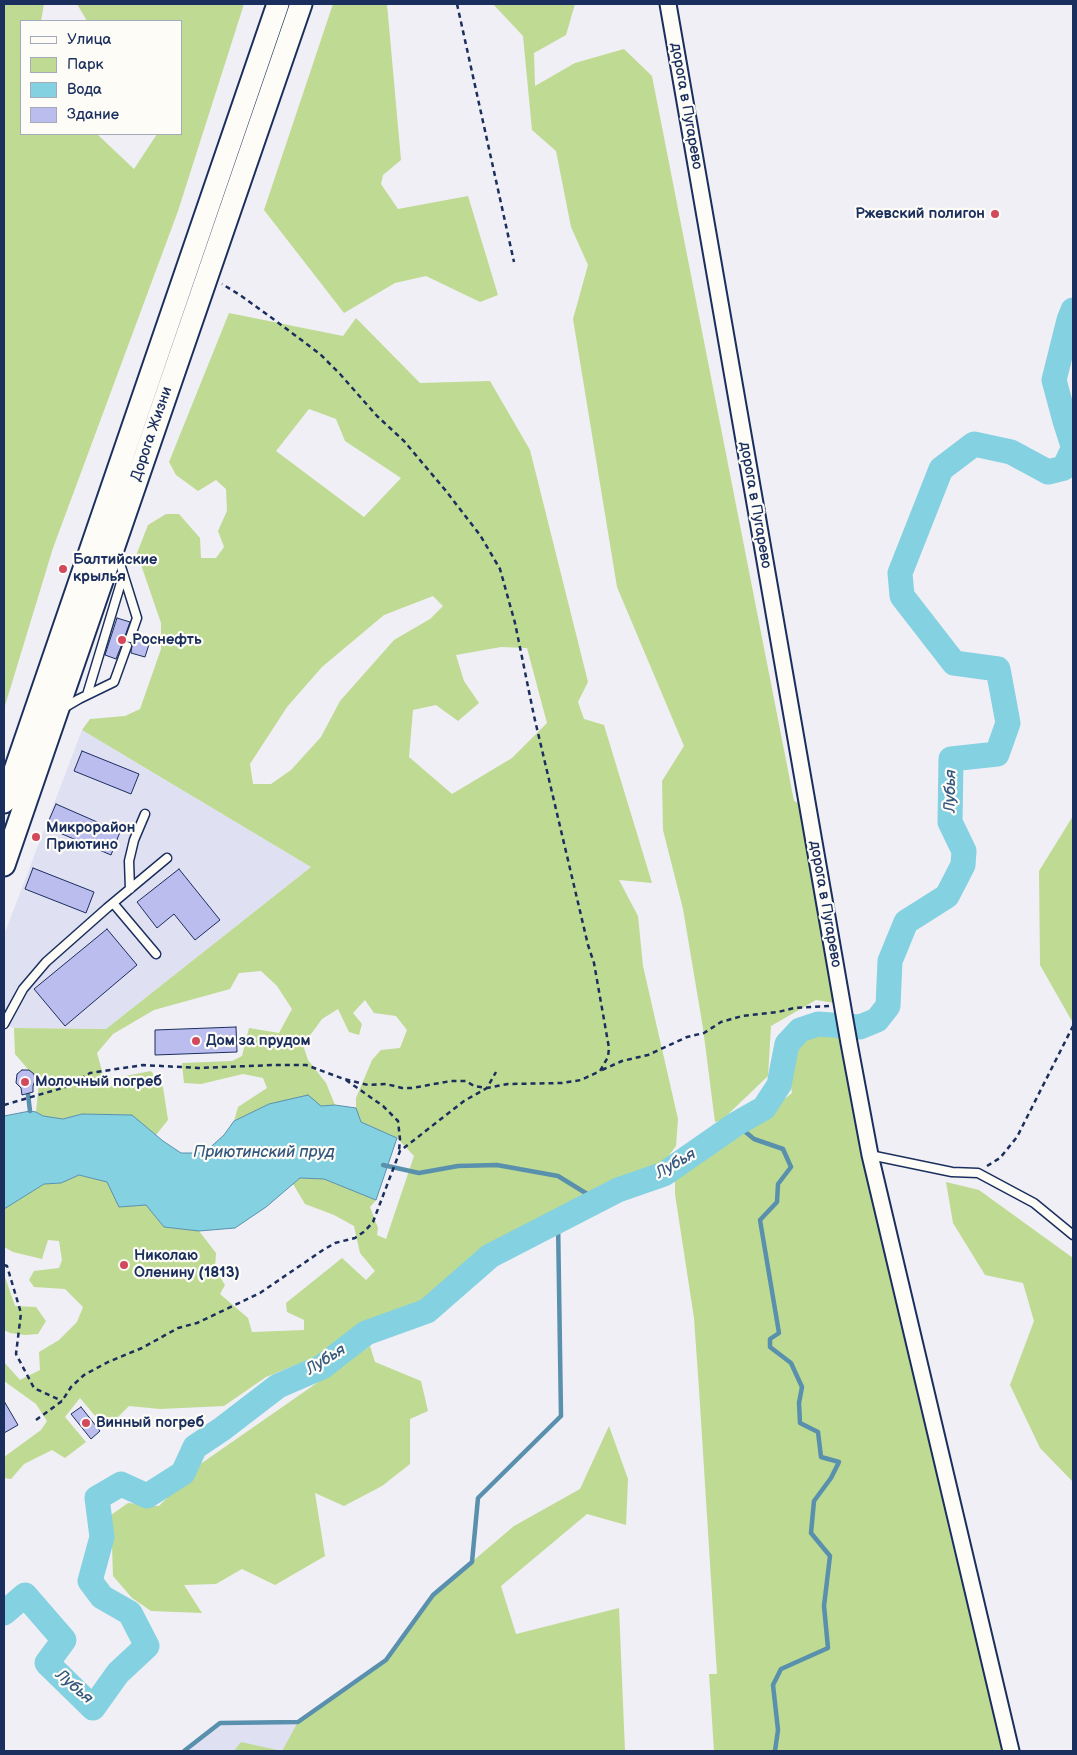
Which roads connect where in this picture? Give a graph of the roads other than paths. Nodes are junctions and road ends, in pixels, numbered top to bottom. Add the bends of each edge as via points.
1 (278, 4) edge
2 (300, 4) edge
3 (668, 4) edge
4 (114, 545) junction
5 (123, 576) junction
6 (87, 695) junction
7 (56, 713) junction
8 (4, 802) edge
9 (145, 814) dead end
10 (167, 858) dead end
11 (4, 865) edge
12 (130, 889) junction
13 (113, 903) junction
14 (156, 954) dead end
15 (4, 1024) edge
16 (870, 1154) junction
17 (1073, 1235) edge
18 (1011, 1751) edge

1 - 8 main road, Дорога Жизни
2 - 4 main road, Дорога Жизни
3 - 16 street, дорога в Пугарево
4 - 5 lane
4 - 7 main road, Дорога Жизни
5 - 6 lane
5 - 6 lane via 137,618 114,682
6 - 7 lane
7 - 11 main road, Дорога Жизни
9 - 12 lane via 129,861
10 - 12 lane
12 - 13 lane
13 - 14 lane
13 - 15 lane via 46,962 23,989
16 - 17 lane via 952,1172 978,1173 1034,1203
16 - 18 street, дорога в Пугарево

